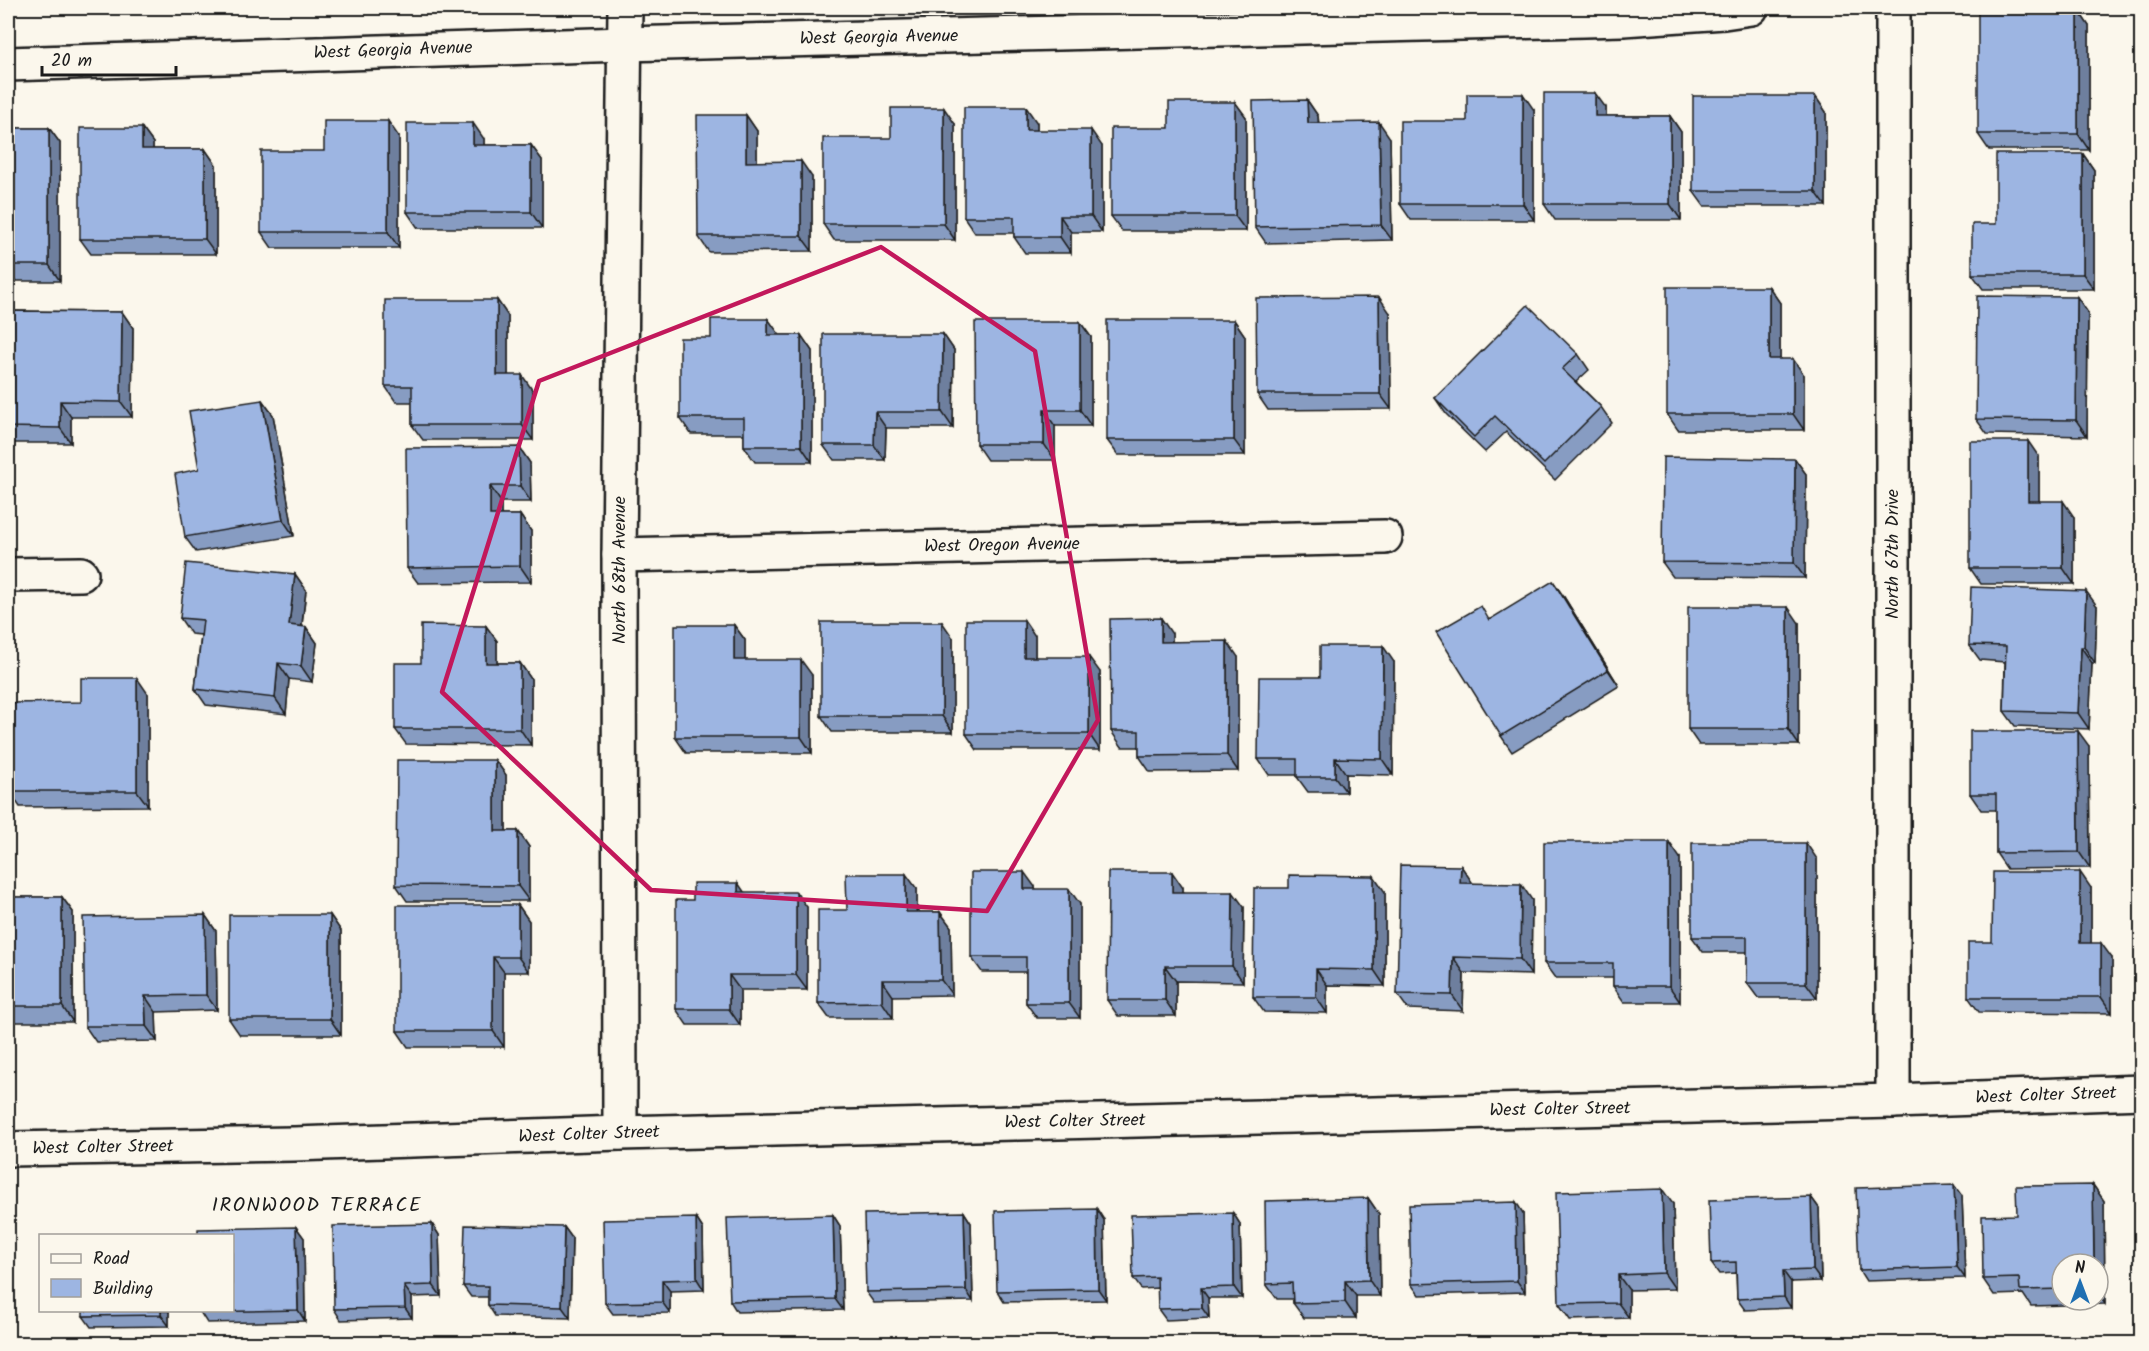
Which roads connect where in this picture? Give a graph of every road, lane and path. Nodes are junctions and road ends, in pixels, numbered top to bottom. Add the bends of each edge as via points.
1 (625, 8) edge
2 (1750, 8) edge
3 (1893, 8) edge
4 (624, 44) junction
5 (8, 64) edge
6 (1385, 537) dead end
7 (620, 555) junction
8 (81, 574) dead end
9 (8, 575) edge
10 (2142, 1092) edge
11 (1893, 1101) junction
12 (620, 1133) junction
13 (8, 1149) edge

1 - 4 street, North 68th Avenue
2 - 4 street, West Georgia Avenue via 1623,19
3 - 11 street, North 67th Drive
4 - 5 street, West Georgia Avenue
4 - 7 street, North 68th Avenue
6 - 7 street, West Oregon Avenue
7 - 12 street, North 68th Avenue
8 - 9 street
10 - 11 street, West Colter Street
11 - 12 street, West Colter Street
12 - 13 street, West Colter Street

